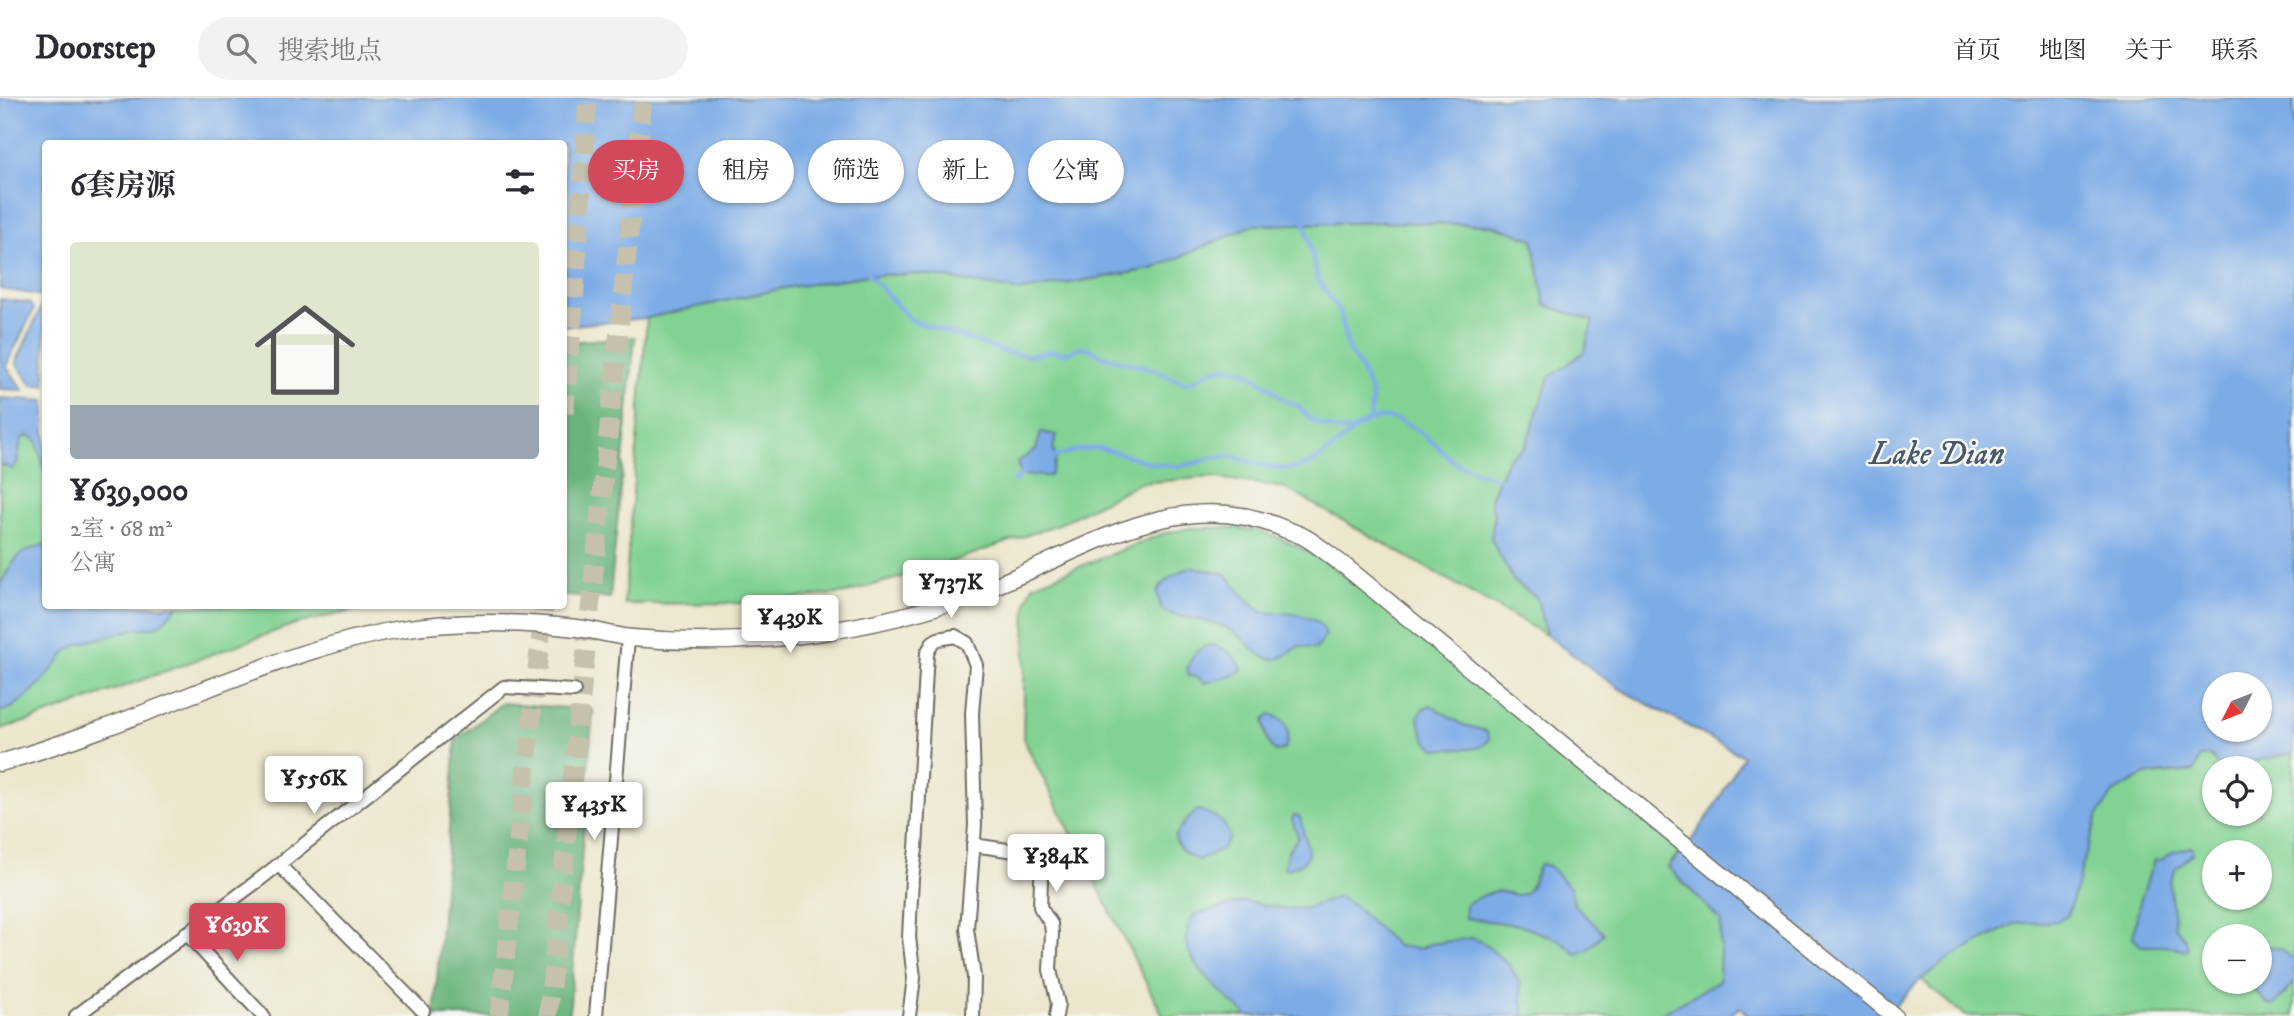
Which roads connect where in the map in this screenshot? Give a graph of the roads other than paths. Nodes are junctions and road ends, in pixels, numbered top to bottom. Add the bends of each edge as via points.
1 (628, 638) junction
2 (574, 691) dead end
3 (0, 763) edge
4 (973, 845) junction
5 (279, 864) junction
6 (186, 933) junction
7 (423, 1011) dead end
8 (76, 1016) edge
9 (263, 1016) edge
10 (596, 1016) edge
11 (909, 1016) edge
12 (973, 1016) edge
13 (1056, 1016) edge
14 (1894, 1016) edge

1 - 3 street via 580,628 480,623 401,629 286,658
1 - 10 street
1 - 14 street via 683,642 799,635 894,618 992,587 1151,520 1230,514 1267,522 1305,538 1346,567
2 - 5 street via 504,687
4 - 11 street via 976,665 967,643 946,636 933,642 927,653 909,937 914,978
4 - 12 street via 967,929 974,977
4 - 13 street via 1041,855 1040,907 1051,924
5 - 6 street
5 - 7 street
6 - 8 street
6 - 9 street

